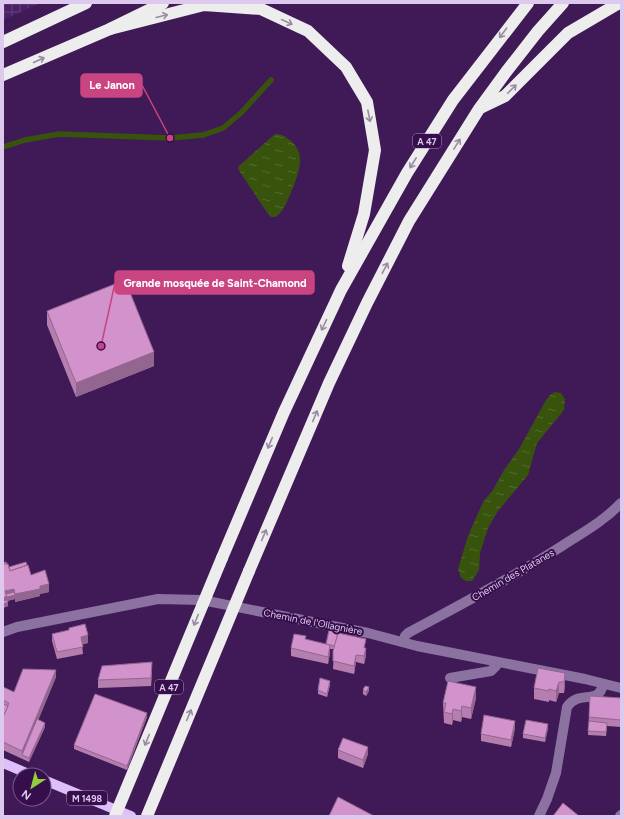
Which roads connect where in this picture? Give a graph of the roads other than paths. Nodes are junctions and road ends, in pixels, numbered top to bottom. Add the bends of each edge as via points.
1 (86, 3) edge
2 (162, 3) edge
3 (528, 3) edge
4 (563, 3) edge
5 (619, 3) edge
6 (110, 29) junction
7 (3, 42) edge
8 (3, 76) edge
9 (479, 109) junction
10 (341, 290) junction
11 (621, 503) edge
12 (3, 632) edge
13 (403, 642) junction
14 (497, 662) junction
15 (450, 678) dead end
16 (603, 684) junction
17 (621, 688) edge
18 (3, 763) edge
19 (12, 767) edge
20 (52, 783) edge
21 (115, 816) edge
22 (131, 816) edge
23 (147, 816) edge
24 (539, 816) edge

1 - 7 highway
2 - 6 highway
3 -> 10 highway, A 47 via 453,100 407,173
4 - 9 highway, A 47 via 538,31
9 -> 5 highway via 506,96 568,33
8 -> 6 highway
6 -> 10 highway via 204,5 261,9 308,31 346,67 366,102 375,150 364,214
23 -> 9 highway, A 47, bridge via 248,571 366,303 409,221
10 -> 21 highway, A 47, bridge via 284,412
11 - 13 street, Chemin des Platanes via 590,528 521,572 408,633
12 - 13 street, Chemin de l'Ollagnière via 158,599 202,600
13 - 14 street, Chemin de l'Ollagnière
14 - 15 street via 491,671
14 - 16 street, Chemin de l'Ollagnière
16 - 17 street, Chemin de l'Ollagnière
16 - 24 street via 600,694 579,698 567,707 556,772
18 - 19 main road
20 - 22 main road, M 1498

